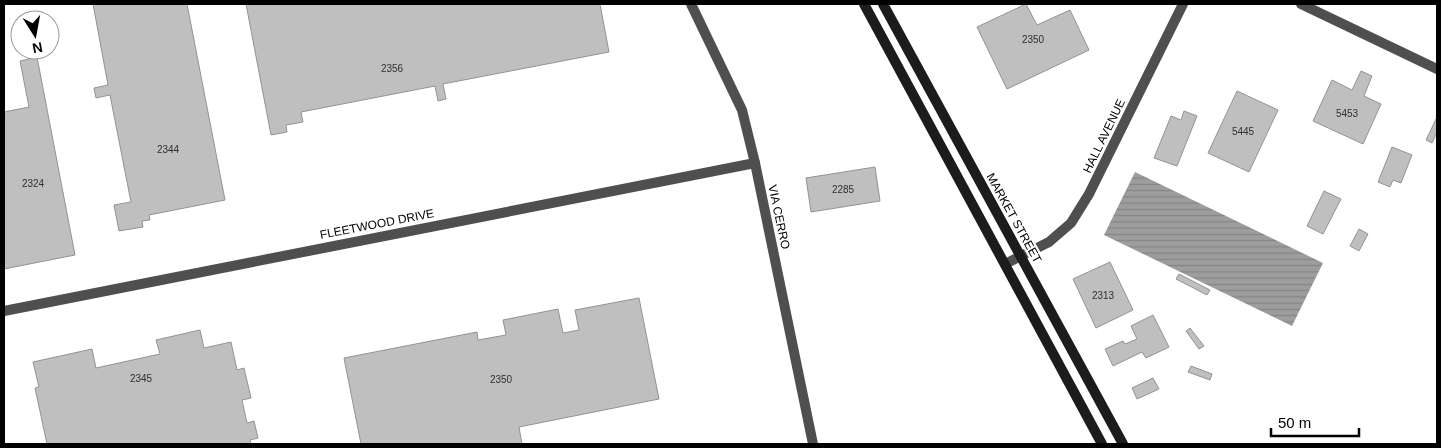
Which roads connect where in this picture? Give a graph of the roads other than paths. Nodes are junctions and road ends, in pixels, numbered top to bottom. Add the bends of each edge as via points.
1 (691, 4) edge
2 (864, 4) edge
3 (883, 4) edge
4 (1183, 4) edge
5 (1302, 4) edge
6 (1437, 69) edge
7 (755, 163) junction
8 (1020, 255) junction
9 (1004, 264) junction
10 (4, 310) edge
11 (813, 444) edge
12 (1102, 444) edge
13 (1123, 444) edge

1 - 7 street, VIA CERRO via 742,110
2 - 9 main road
3 - 8 main road, MARKET STREET
4 - 8 street, HALL AVENUE via 1089,194 1071,223 1049,242
5 - 6 street
7 - 10 street, FLEETWOOD DRIVE
7 - 11 street, VIA CERRO
8 - 9 street, HALL AVENUE
8 - 13 main road, MARKET STREET
9 - 12 main road

